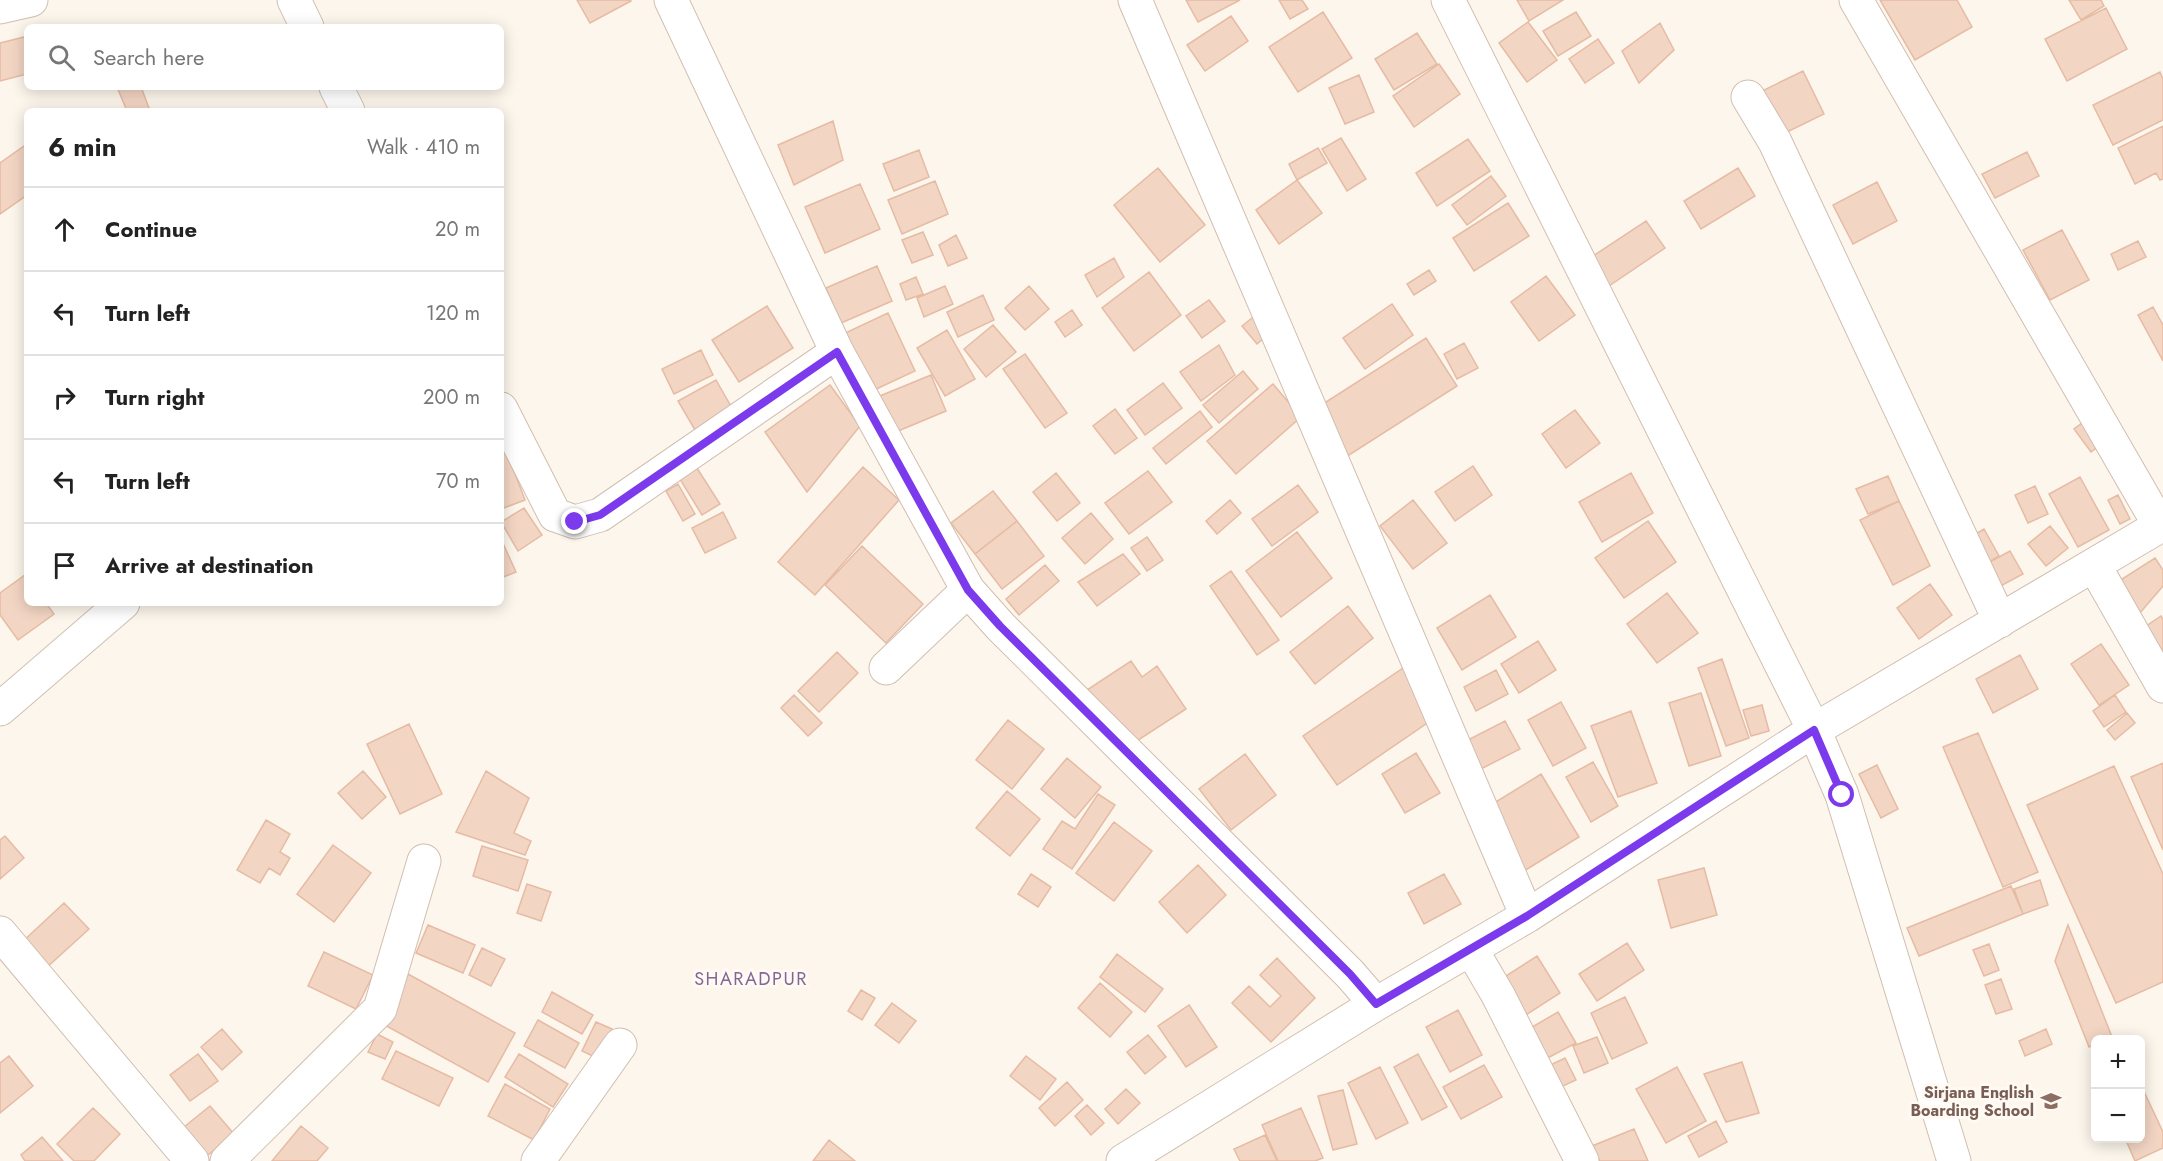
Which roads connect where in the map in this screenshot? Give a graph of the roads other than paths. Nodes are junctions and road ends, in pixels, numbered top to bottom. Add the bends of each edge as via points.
1 (31, 0) edge
2 (294, 0) edge
3 (671, 0) edge
4 (1135, 0) edge
5 (1448, 0) edge
6 (1856, 0) edge
7 (0, 7) edge
8 (306, 24) edge
9 (338, 90) edge
10 (1748, 97) dead end
11 (346, 108) edge
12 (837, 352) junction
13 (504, 415) edge
14 (2162, 525) edge
15 (2094, 565) junction
16 (968, 590) junction
17 (120, 606) edge
18 (2000, 621) junction
19 (886, 668) dead end
20 (2163, 686) edge
21 (0, 709) edge
22 (1814, 730) junction
23 (424, 861) dead end
24 (1527, 916) junction
25 (0, 933) edge
26 (1472, 949) junction
27 (1376, 1004) junction
28 (620, 1046) dead end
29 (1143, 1156) edge
30 (192, 1161) edge
31 (227, 1161) edge
32 (538, 1161) edge
33 (1582, 1161) edge
34 (1954, 1161) edge

1 - 7 street
2 - 8 street
3 - 12 street
4 - 24 street
5 - 22 street
6 - 14 street
9 - 11 street
10 - 18 street via 1775,142
12 - 13 street via 600,515 575,522 555,515
12 - 16 street
14 - 15 street
15 - 18 street
15 - 20 street
16 - 19 street
16 - 27 street
17 - 21 street
18 - 22 street
22 - 24 street
22 - 34 street via 1842,795
23 - 31 street via 380,1009
24 - 26 street
25 - 30 street
26 - 27 street
26 - 33 street
27 - 29 street
28 - 32 street

